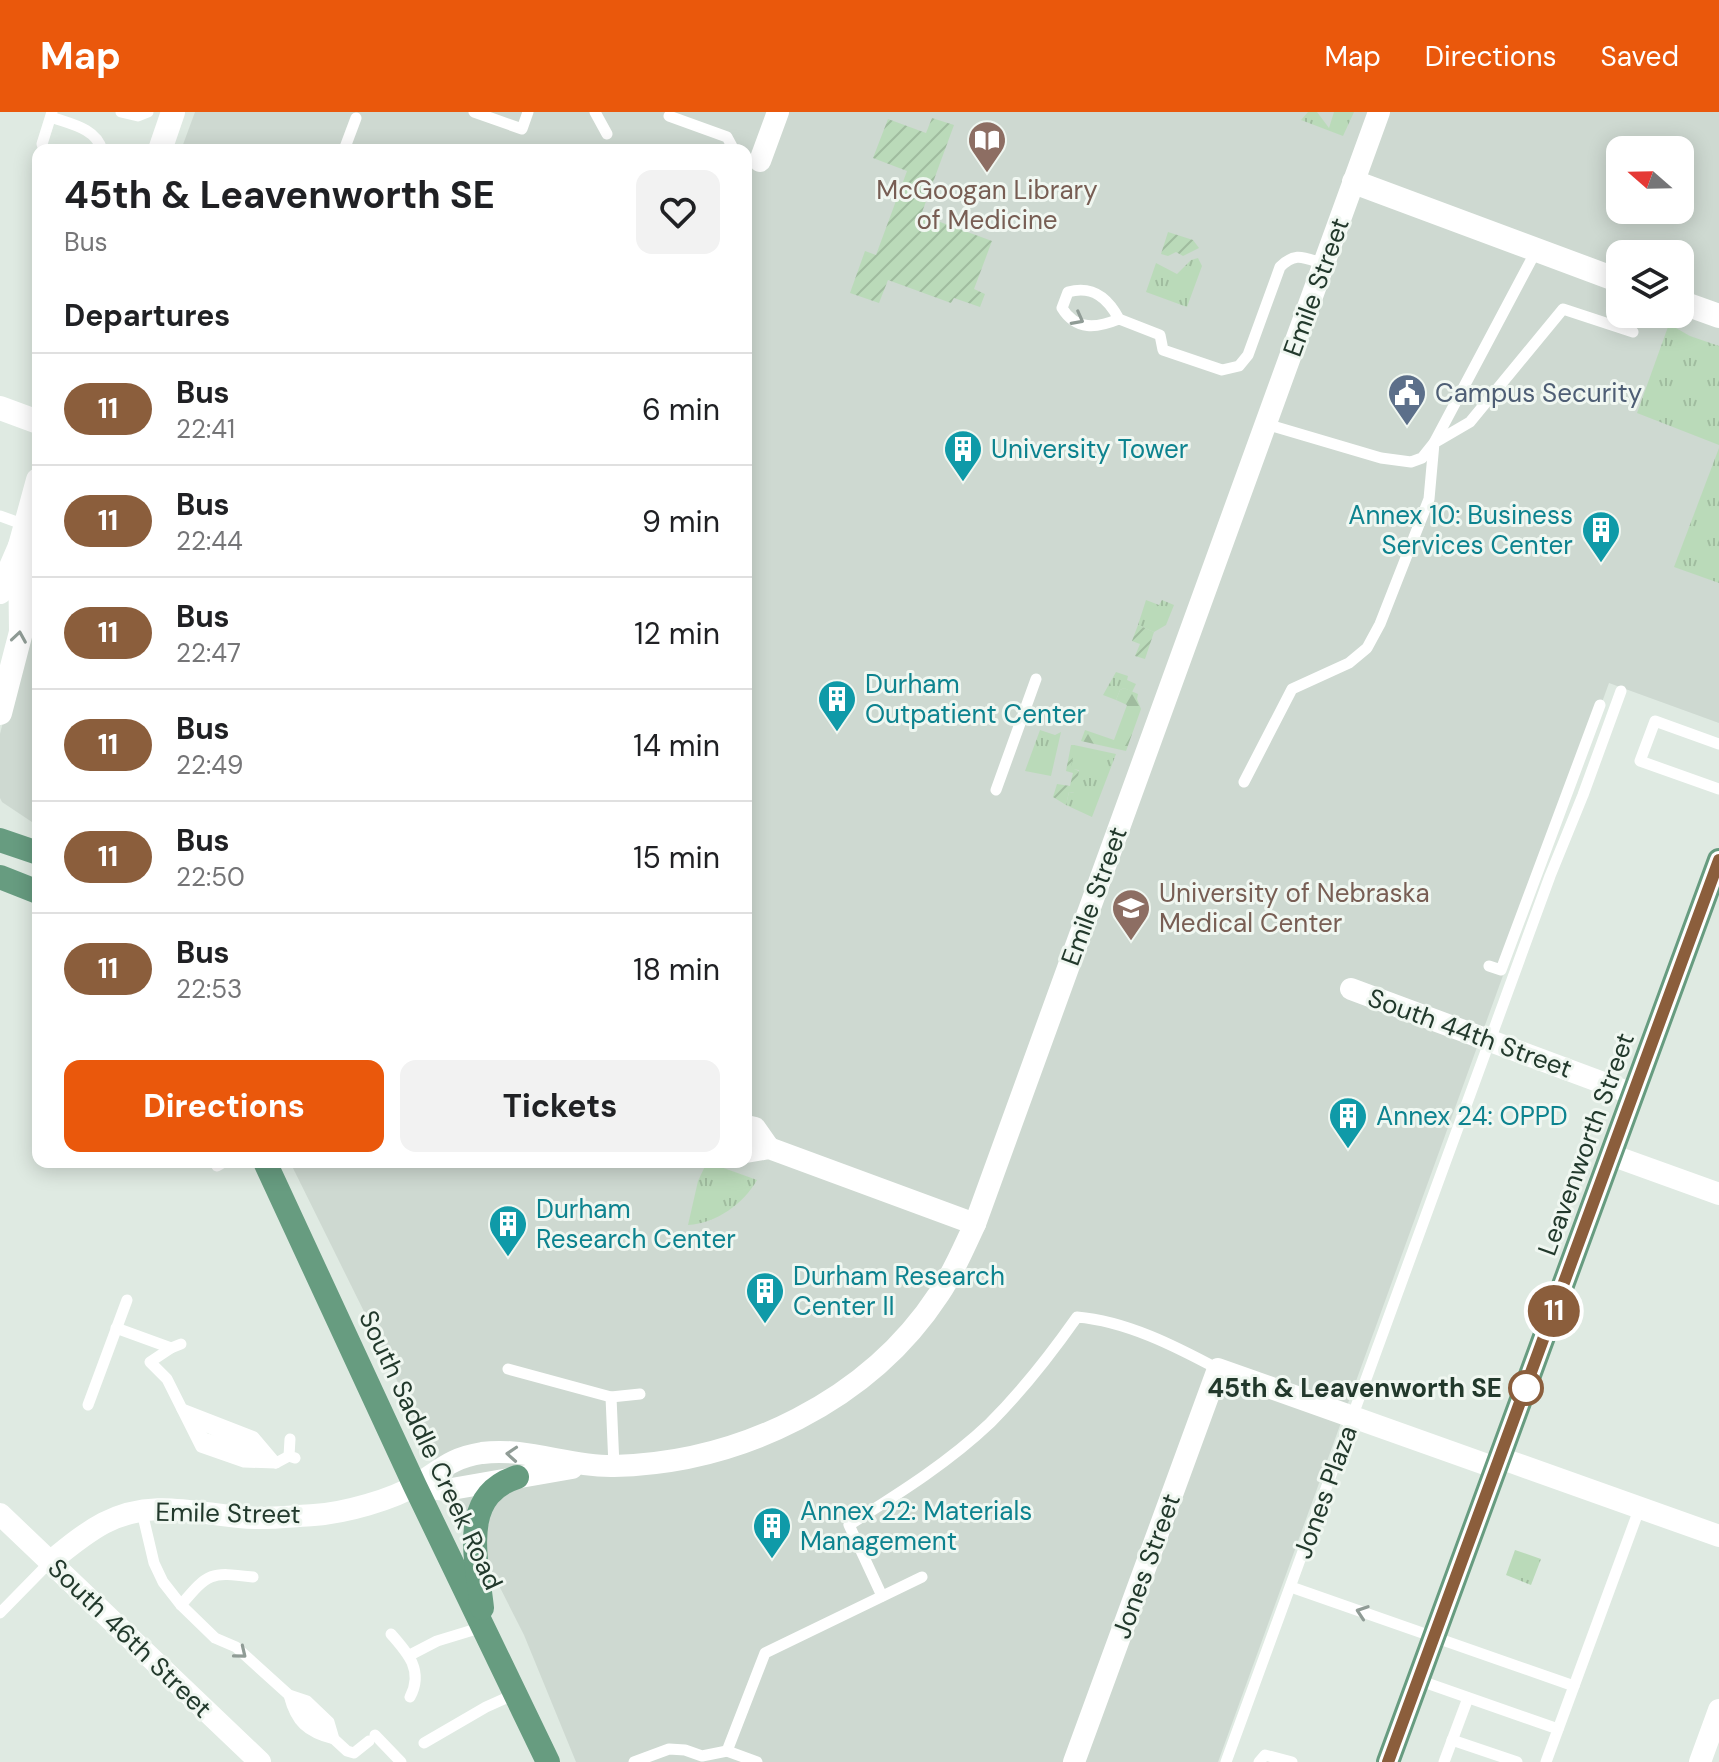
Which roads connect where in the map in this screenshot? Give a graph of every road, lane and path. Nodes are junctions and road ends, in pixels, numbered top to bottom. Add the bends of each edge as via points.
1 (121, 112) edge
2 (148, 112) edge
3 (173, 112) edge
4 (474, 112) edge
5 (528, 112) edge
6 (595, 112) edge
7 (778, 112) edge
8 (1379, 112) edge
9 (52, 115) edge
10 (669, 116) dead end
11 (356, 118) dead end
12 (607, 134) dead end
13 (42, 144) edge
14 (100, 144) edge
15 (162, 144) edge
16 (346, 144) edge
17 (731, 144) edge
18 (753, 158) edge
19 (1354, 182) junction
20 (1536, 251) junction
21 (1324, 264) junction
22 (1606, 276) edge
23 (1694, 307) edge
24 (1719, 316) edge
25 (1119, 319) junction
26 (1633, 332) dead end
27 (0, 408) edge
28 (32, 420) edge
29 (1266, 424) junction
30 (1434, 443) junction
31 (32, 501) edge
32 (0, 516) edge
33 (22, 535) junction
34 (0, 592) edge
35 (1036, 679) dead end
36 (1621, 691) dead end
37 (1600, 705) dead end
38 (0, 713) edge
39 (1719, 744) edge
40 (1244, 782) dead end
41 (1719, 789) edge
42 (996, 790) dead end
43 (0, 840) edge
44 (32, 851) edge
45 (1719, 860) edge
46 (0, 877) edge
47 (32, 890) edge
48 (1489, 966) dead end
49 (1351, 989) dead end
50 (1489, 1041) junction
51 (1633, 1094) junction
52 (752, 1127) edge
53 (769, 1148) junction
54 (752, 1151) edge
55 (1611, 1155) junction
56 (268, 1168) edge
57 (1719, 1194) edge
58 (975, 1224) junction
59 (127, 1300) dead end
60 (116, 1328) junction
61 (508, 1369) dead end
62 (1218, 1369) junction
63 (640, 1394) dead end
64 (611, 1397) junction
65 (88, 1405) dead end
66 (182, 1409) junction
67 (1352, 1417) junction
68 (290, 1439) dead end
69 (276, 1463) junction
70 (1498, 1463) junction
71 (589, 1466) junction
72 (614, 1466) junction
73 (517, 1477) junction
74 (415, 1486) junction
75 (1640, 1507) junction
76 (142, 1512) junction
77 (0, 1514) edge
78 (1719, 1536) edge
79 (50, 1562) junction
80 (253, 1577) dead end
81 (922, 1577) dead end
82 (1291, 1587) junction
83 (882, 1596) junction
84 (181, 1605) junction
85 (0, 1613) edge
86 (484, 1626) junction
87 (391, 1634) dead end
88 (1434, 1637) junction
89 (410, 1655) junction
90 (1418, 1680) junction
91 (1574, 1686) junction
92 (516, 1693) junction
93 (289, 1695) junction
94 (410, 1697) dead end
95 (1468, 1698) junction
96 (1719, 1710) edge
97 (1558, 1729) junction
98 (334, 1739) junction
99 (1452, 1740) junction
100 (424, 1743) dead end
101 (727, 1751) junction
102 (260, 1762) edge
103 (401, 1762) edge
104 (548, 1762) edge
105 (634, 1762) edge
106 (757, 1762) edge
107 (1074, 1762) edge
108 (1226, 1762) edge
109 (1259, 1762) edge
110 (1292, 1762) edge
111 (1388, 1762) edge
112 (1444, 1762) edge
113 (1517, 1762) edge
114 (1546, 1762) edge
115 (1700, 1762) edge

1 - 2 lane
3 - 15 main road
4 - 5 lane via 522,129
6 - 12 lane
7 - 18 street
8 - 19 street, Emile Street
9 - 13 lane
9 - 14 lane via 89,131
10 - 17 lane via 727,137
11 - 16 lane
19 - 20 main road
19 - 21 street, Emile Street
20 - 22 main road
20 - 30 lane
21 - 25 lane via 1299,256 1280,267 1248,355 1239,366 1222,370 1163,350 1160,335
21 - 29 street, Emile Street
23 - 24 main road
25 -> 25 lane via 1110,302 1089,290 1068,292 1062,308 1088,326
26 - 30 lane via 1563,309 1470,422
27 - 28 main road
29 - 30 lane via 1411,462
29 - 58 street, Emile Street
30 - 40 lane via 1429,499 1367,648 1349,663 1292,689
31 - 33 main road
32 - 33 lane
33 - 34 main road
38 -> 33 main road via 21,632
35 - 42 lane
36 - 50 lane, Jones Plaza
37 - 48 lane via 1501,970
39 - 41 lane via 1655,721 1640,761
43 - 44 main road
45 - 51 main road, Leavenworth Street
46 - 47 main road
49 - 50 street, South 44th Street
50 - 51 street, South 44th Street
50 - 67 lane, Jones Plaza
51 - 55 main road, Leavenworth Street
52 - 53 street
53 - 54 street
53 - 58 street
55 - 57 street
55 - 70 main road, Leavenworth Street
56 - 74 main road, South Saddle Creek Road
58 - 72 street, Emile Street via 939,1294 895,1346 848,1389 789,1424 723,1449
59 - 60 lane
60 - 65 lane
60 - 66 lane via 176,1346 150,1362 167,1379
61 - 64 lane
62 - 67 street
62 - 83 lane via 1182,1349 1100,1319 1077,1317 1049,1357 989,1423 924,1478 849,1525
62 - 107 street, Jones Street
63 - 64 lane
64 - 72 lane
66 - 69 lane via 254,1437
66 - 69 lane via 204,1438
67 - 70 street
67 - 82 lane, Jones Plaza
68 - 69 lane via 292,1457
70 - 75 street
70 - 88 main road, Leavenworth Street
71 - 72 street, Emile Street
71 - 73 street, Emile Street
71 -> 74 street, Emile Street via 485,1453 447,1463
73 - 74 street, Emile Street via 446,1490
73 - 86 main road via 496,1487 478,1512 475,1545
74 - 76 street, Emile Street via 329,1514 258,1518 176,1508
74 - 86 main road, South Saddle Creek Road
75 - 78 street
75 - 91 lane
76 - 79 street, Emile Street via 106,1522
76 - 84 lane via 154,1563
77 - 79 street, South 46th Street
79 - 85 lane
79 - 102 street, South 46th Street
80 - 84 lane via 211,1575
81 - 83 lane
88 -> 82 lane
82 - 108 lane, Jones Plaza
83 - 101 lane via 765,1653
84 -> 93 lane
86 - 89 lane
86 - 92 main road, South Saddle Creek Road
87 - 89 lane
88 - 90 main road, Leavenworth Street
88 - 91 lane
89 - 94 lane via 416,1684
90 - 95 lane
90 - 111 main road, Leavenworth Street
91 - 97 lane
92 - 100 lane
92 - 104 main road, South Saddle Creek Road
93 - 98 lane via 307,1701 329,1722
93 - 98 lane via 294,1715 316,1735
95 - 97 lane
95 - 99 lane
96 - 115 street
97 - 114 lane
98 - 103 lane via 354,1753 372,1738
99 - 112 lane
99 - 113 lane
101 - 105 lane via 702,1756 669,1749
101 - 106 lane
109 - 110 lane via 1265,1755

